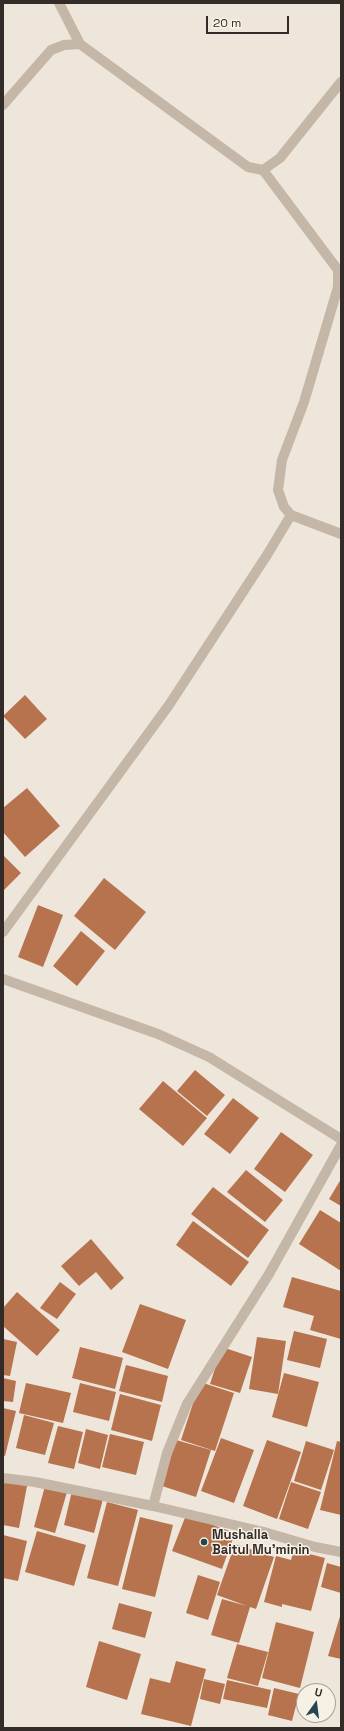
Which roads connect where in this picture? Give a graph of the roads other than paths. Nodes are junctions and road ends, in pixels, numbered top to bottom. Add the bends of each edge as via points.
1 (59, 3) edge
2 (80, 44) junction
3 (341, 82) edge
4 (3, 105) edge
5 (263, 170) junction
6 (291, 515) junction
7 (341, 534) edge
8 (3, 932) edge
9 (3, 979) edge
10 (341, 1139) edge
11 (341, 1145) edge
12 (3, 1478) edge
13 (153, 1506) junction
14 (341, 1552) edge

1 - 2 street
2 - 4 street via 64,45 51,50
2 - 5 street via 248,167
3 - 5 street via 280,158
5 - 6 street via 338,270 338,287 304,402 282,460 278,490 284,507
6 - 7 street
6 - 8 street via 169,705
9 - 10 street via 158,1034 209,1057
11 - 13 street via 269,1274 186,1404 167,1453
12 - 13 street
13 - 14 street

